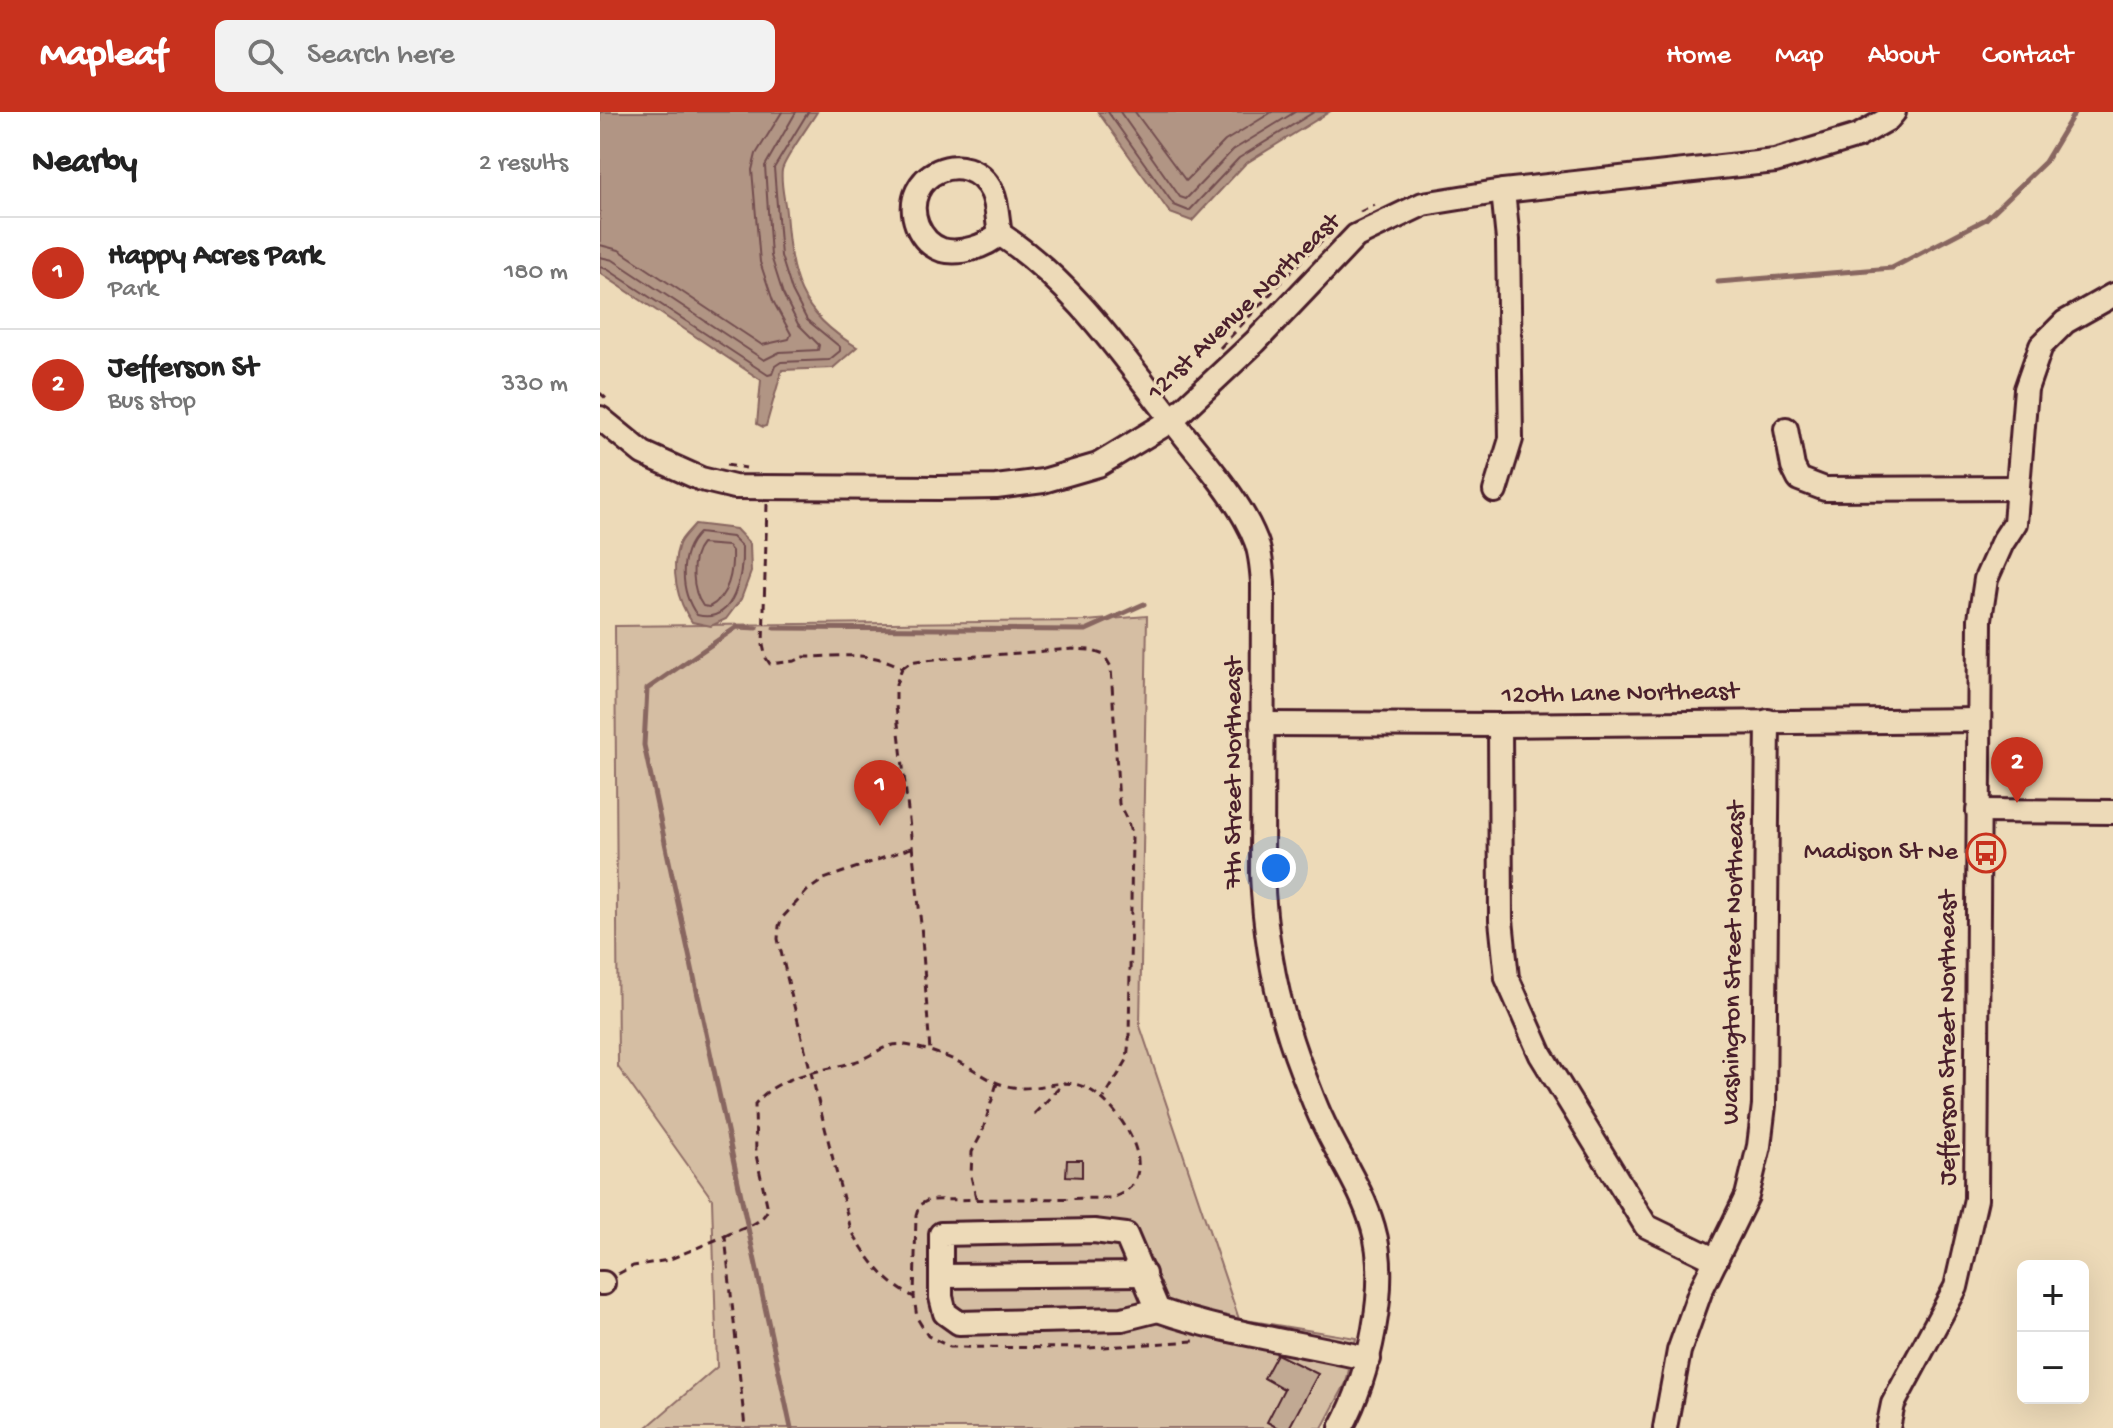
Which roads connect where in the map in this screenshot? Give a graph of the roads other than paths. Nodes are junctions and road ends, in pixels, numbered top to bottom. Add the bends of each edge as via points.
1 (1894, 112) edge
2 (1503, 191) junction
3 (1000, 234) dead end
4 (2113, 295) edge
5 (605, 410) edge
6 (1172, 420) junction
7 (1786, 429) dead end
8 (2017, 488) junction
9 (1495, 491) dead end
10 (1979, 720) junction
11 (1768, 721) junction
12 (1262, 724) junction
13 (1500, 725) junction
14 (1978, 811) junction
15 (2113, 812) edge
16 (1716, 1260) junction
17 (1144, 1274) junction
18 (941, 1276) junction
19 (1158, 1310) junction
20 (1369, 1359) junction
21 (1341, 1428) edge
22 (1665, 1428) edge
23 (1888, 1428) edge

1 - 2 street, 121st Avenue Northeast via 1858,136 1775,161
2 - 6 street, 121st Avenue Northeast via 1423,204 1356,236
2 - 9 street via 1511,439
3 - 6 street, 7th Street Northeast via 1063,284 1106,331
4 - 8 street, Jefferson Street Northeast via 2065,322 2041,346 2026,389
5 - 6 street, 121st Avenue Northeast via 643,453 701,479 734,487 761,478 982,487 1043,481 1098,465
6 - 12 street, 7th Street Northeast via 1257,542 1263,583
7 - 8 street via 1799,479 1825,489
8 - 10 street, Jefferson Street Northeast via 2015,523 1986,579 1980,619
10 - 11 street, 120th Lane Northeast
10 - 14 street, Jefferson Street Northeast
11 - 13 street, 120th Lane Northeast
11 - 16 street, Washington Street Northeast via 1764,1105 1747,1196
12 - 13 street, 120th Lane Northeast
12 - 20 street, 7th Street Northeast via 1262,874 1269,958 1300,1067 1374,1228 1379,1268
13 - 16 street via 1501,920 1507,978 1541,1055 1646,1226
14 - 15 street
14 - 23 street, Jefferson Street Northeast via 1976,1199 1956,1287 1893,1404
16 - 22 street, Washington Street Northeast via 1679,1351
17 - 18 street
17 - 18 street via 1126,1235 1094,1231 941,1234
17 - 19 street
18 - 19 street via 945,1313 959,1323 1122,1319
19 - 20 street
20 - 21 street, 7th Street Northeast

